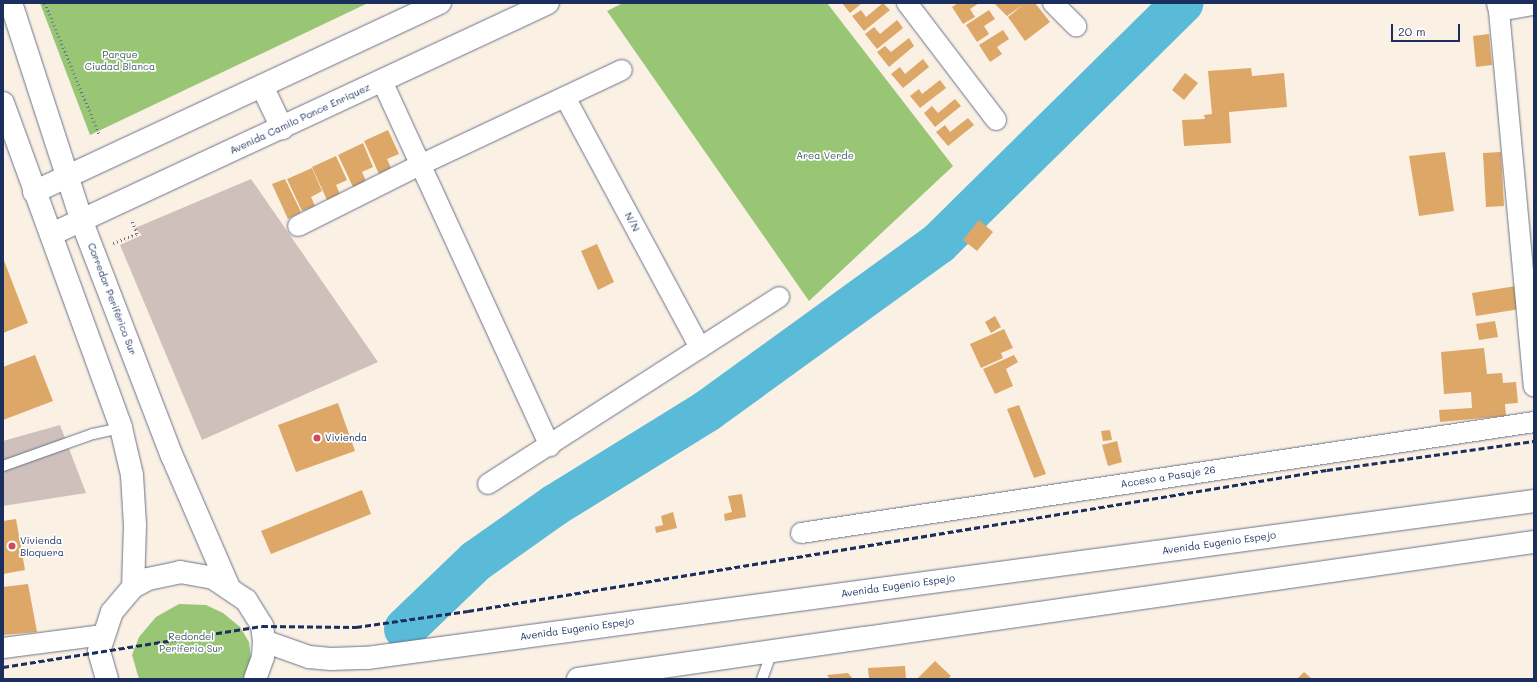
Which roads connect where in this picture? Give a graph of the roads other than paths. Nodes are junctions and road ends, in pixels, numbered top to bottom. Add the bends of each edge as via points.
1 (11, 3) edge
2 (440, 3) edge
3 (548, 3) edge
4 (907, 3) edge
5 (1053, 3) edge
6 (1534, 5) edge
7 (1498, 7) edge
8 (1076, 26) dead end
9 (622, 70) dead end
10 (382, 81) junction
11 (262, 86) junction
12 (565, 97) junction
13 (3, 103) edge
14 (996, 120) dead end
15 (282, 128) junction
16 (420, 165) junction
17 (68, 176) junction
18 (34, 192) junction
19 (82, 222) junction
20 (298, 226) dead end
21 (52, 234) junction
22 (779, 297) dead end
23 (700, 348) junction
24 (1534, 386) edge
25 (1534, 422) edge
26 (121, 428) junction
27 (550, 446) junction
28 (3, 466) edge
29 (488, 484) dead end
30 (1534, 501) edge
31 (801, 533) dead end
32 (1534, 542) edge
33 (133, 587) junction
34 (229, 588) junction
35 (103, 635) junction
36 (264, 641) junction
37 (3, 648) edge
38 (772, 651) junction
39 (107, 679) edge
40 (256, 679) edge
41 (578, 679) edge
42 (762, 679) edge

1 - 17 main road, Corredor Periférico Sur
2 - 11 main road
3 - 10 main road, Avenida Camilo Ponce Enriquez
4 - 14 street
5 - 8 street
6 - 7 street
7 - 24 street
9 - 12 street
10 - 15 main road, Avenida Camilo Ponce Enriquez
10 - 16 street
11 - 15 main road
11 - 17 main road
12 - 16 street
12 - 23 street, N/N
13 - 18 main road
15 - 19 main road, Avenida Camilo Ponce Enriquez
16 - 20 street
16 - 27 street
17 - 18 main road
17 - 19 main road, Corredor Periférico Sur
18 - 21 main road
19 - 21 main road, Avenida Camilo Ponce Enriquez
19 - 34 main road, Corredor Periférico Sur via 172,456
21 - 26 main road
22 - 23 street
23 - 27 street
25 - 31 street, Acceso a Pasaje 26
26 - 28 lane via 93,434
26 - 33 main road via 132,475 135,525
27 - 29 street
30 - 36 main road, Avenida Eugenio Espejo via 367,658 331,660 309,657
32 - 38 main road
33 - 34 main road via 163,573 180,572 212,578
33 - 35 main road via 112,612
34 - 36 main road via 246,600 262,626
35 - 37 street
35 - 39 main road via 99,651
36 - 40 main road via 264,657
38 - 41 main road
38 - 42 lane

